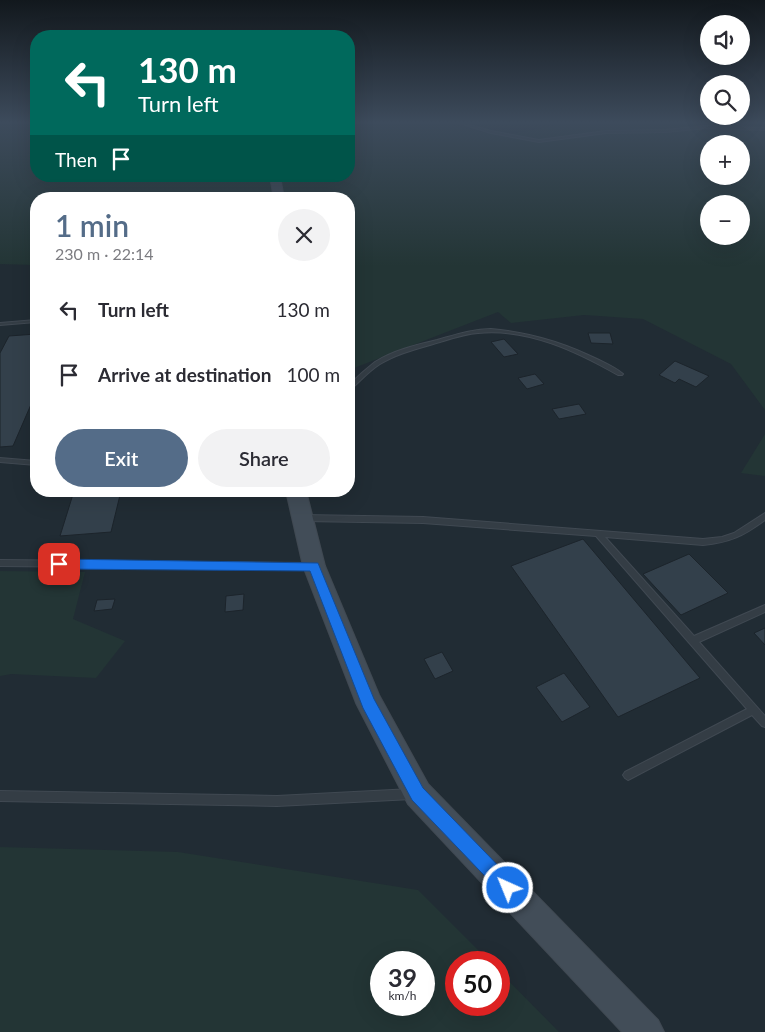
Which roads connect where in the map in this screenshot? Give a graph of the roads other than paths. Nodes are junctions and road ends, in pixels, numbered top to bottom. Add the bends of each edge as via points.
1 (30, 322) edge
2 (0, 324) edge
3 (620, 374) dead end
4 (355, 383) edge
5 (0, 460) edge
6 (30, 462) edge
7 (297, 497) edge
8 (765, 516) edge
9 (301, 518) junction
10 (599, 535) junction
11 (0, 563) edge
12 (314, 566) junction
13 (765, 608) edge
14 (692, 641) junction
15 (753, 710) junction
16 (765, 723) edge
17 (628, 774) dead end
18 (418, 794) junction
19 (0, 796) edge
20 (646, 1032) edge

1 - 2 lane
3 - 4 lane via 563,345 521,334 490,331 472,332 404,351 377,364
5 - 6 lane
7 - 9 main road
8 - 10 lane via 738,536 725,541
9 - 10 lane via 423,520
9 - 12 main road
10 - 14 lane
11 - 12 lane
12 - 18 main road via 368,703
13 - 14 lane
14 - 15 lane
15 - 16 lane
15 - 17 lane
18 - 19 lane via 277,801
18 - 20 main road

